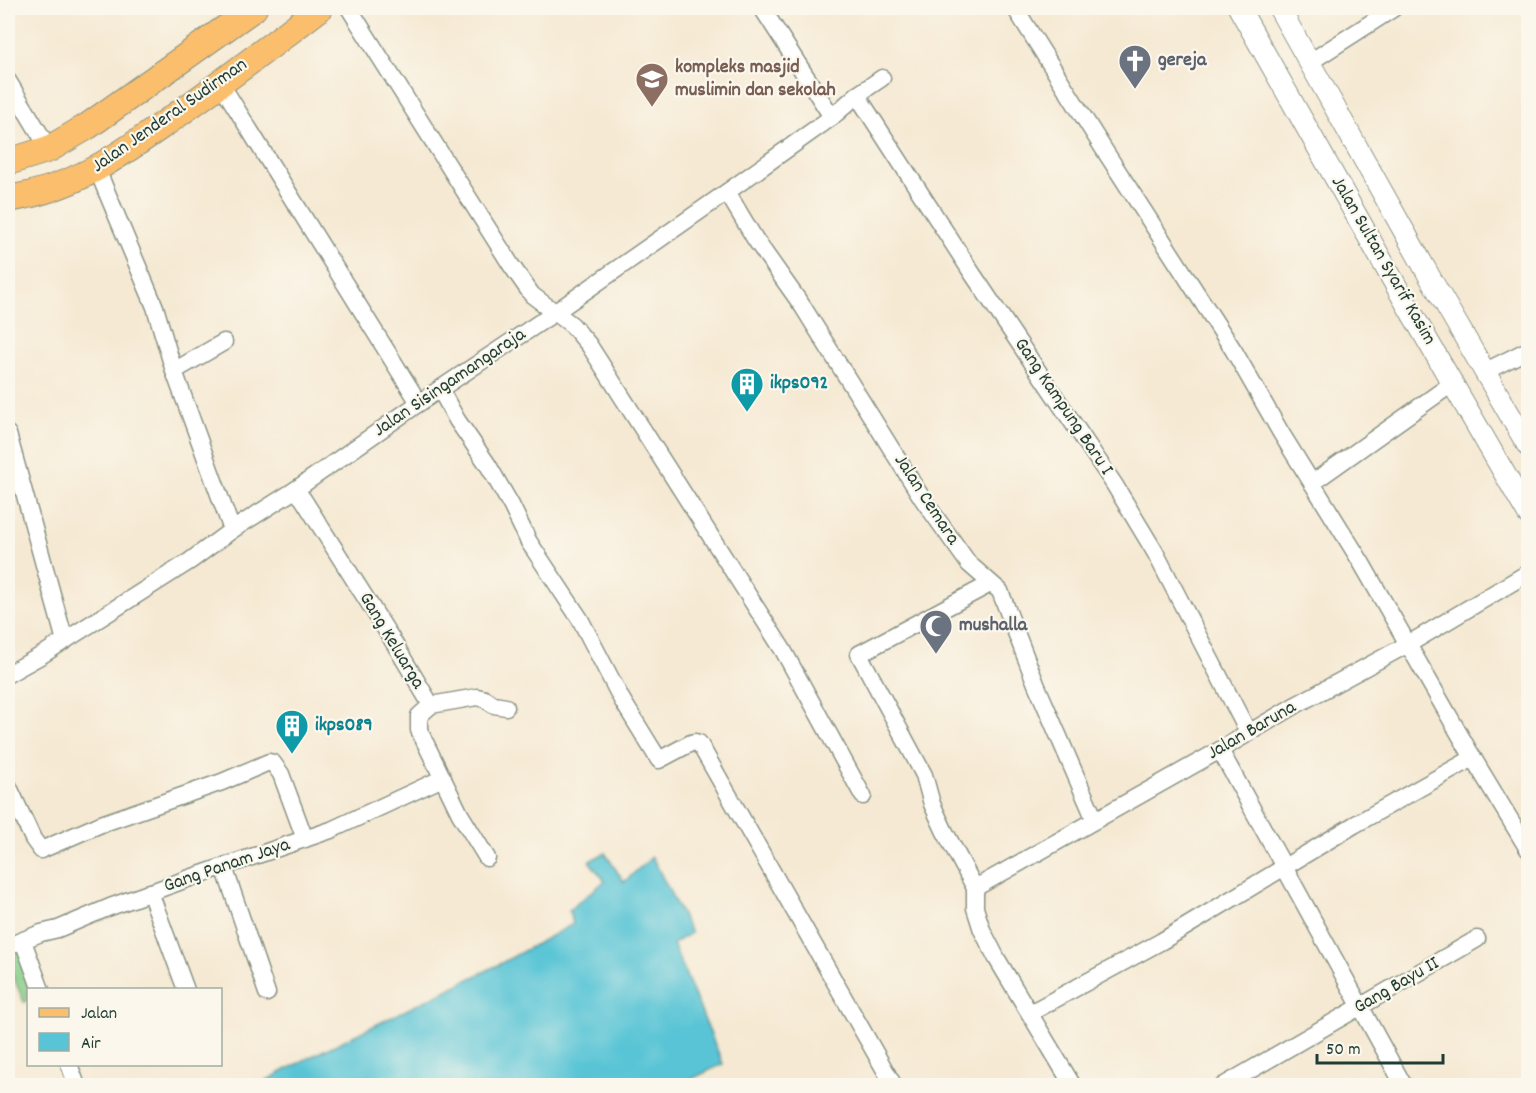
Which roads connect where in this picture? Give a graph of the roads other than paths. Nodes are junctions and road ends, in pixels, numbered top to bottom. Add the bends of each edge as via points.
1 (320, 8) edge
2 (349, 8) edge
3 (762, 8) edge
4 (1015, 8) edge
5 (1239, 8) edge
6 (1279, 8) edge
7 (1394, 8) edge
8 (247, 10) edge
9 (1310, 62) junction
10 (882, 78) dead end
11 (8, 81) edge
12 (221, 84) junction
13 (857, 95) junction
14 (832, 117) junction
15 (50, 149) junction
16 (8, 162) edge
17 (97, 170) junction
18 (727, 192) junction
19 (8, 199) edge
20 (554, 313) junction
21 (224, 342) dead end
22 (1528, 350) edge
23 (174, 371) junction
24 (1484, 372) junction
25 (1453, 383) junction
26 (440, 389) junction
27 (419, 403) junction
28 (8, 434) edge
29 (1528, 446) edge
30 (1312, 483) junction
31 (295, 490) junction
32 (1528, 514) edge
33 (232, 530) junction
34 (1528, 573) edge
35 (990, 584) junction
36 (65, 641) junction
37 (1408, 644) junction
38 (8, 674) edge
39 (430, 705) junction
40 (506, 707) dead end
41 (1248, 732) junction
42 (1220, 750) junction
43 (1473, 758) junction
44 (443, 778) junction
45 (8, 785) edge
46 (863, 796) dead end
47 (1095, 820) junction
48 (305, 839) junction
49 (1528, 849) edge
50 (487, 858) dead end
51 (224, 867) junction
52 (1285, 868) junction
53 (975, 888) junction
54 (150, 892) junction
55 (1477, 939) dead end
56 (15, 943) edge
57 (40, 988) edge
58 (185, 988) edge
59 (267, 993) dead end
60 (1361, 1006) junction
61 (1030, 1013) junction
62 (69, 1066) edge
63 (78, 1086) edge
64 (894, 1086) edge
65 (1074, 1086) edge
66 (1223, 1086) edge
67 (1404, 1086) edge

1 - 12 main road, Jalan Jenderal Sudirman
2 - 20 street via 511,265 532,295
3 - 14 street
4 - 30 street via 1234,351
5 - 25 street, Jalan Sultan Syarif Kasim
6 - 9 street, Jalan Sultan Syarif Kasim
7 - 9 street
8 - 15 main road, Jalan Jenderal Sudirman via 114,110
9 - 24 street, Jalan Sultan Syarif Kasim
10 - 13 street, Jalan Sisingamangaraja
11 - 15 street
12 - 17 main road, Jalan Jenderal Sudirman
12 - 27 street
13 - 14 street, Jalan Sisingamangaraja
13 - 41 street, Gang Kampung Baru I via 1114,484 1155,552
14 - 18 street, Jalan Sisingamangaraja
15 - 16 main road, Jalan Jenderal Sudirman
17 - 19 main road, Jalan Jenderal Sudirman via 60,186
17 - 23 street via 155,307
18 - 20 street, Jalan Sisingamangaraja
18 - 35 street, Jalan Cemara via 922,498 969,564
20 - 26 street, Jalan Sisingamangaraja
20 - 46 street via 572,325 589,345 714,538 804,686
21 - 23 street
22 - 24 street
23 - 33 street
24 - 29 street, Jalan Sultan Syarif Kasim
25 - 30 street
25 - 32 street, Jalan Sultan Syarif Kasim
26 - 27 street, Jalan Sisingamangaraja
26 - 64 street via 489,465 529,542 580,619 659,760 691,743 699,743
27 - 31 street, Jalan Sisingamangaraja
28 - 36 street
30 - 37 street
31 - 33 street, Jalan Sisingamangaraja
31 - 39 street, Gang Keluarga
33 - 36 street, Jalan Sisingamangaraja
34 - 37 street, Jalan Baruna
35 - 47 street, Jalan Cemara via 1000,591
35 - 53 street via 859,654 924,775 932,804
36 - 38 street, Jalan Sisingamangaraja
37 - 41 street, Jalan Baruna
37 - 43 street
39 - 40 street via 477,697
39 - 44 street, Gang Keluarga via 419,716 419,730
41 - 42 street, Jalan Baruna
42 - 47 street, Jalan Baruna
42 - 52 street
43 - 49 street
43 - 52 street
44 - 48 street, Gang Panam Jaya via 331,831
44 - 50 street, Gang Keluarga
45 - 48 street via 41,850 269,762 281,774
47 - 53 street, Jalan Baruna
48 - 51 street, Gang Panam Jaya
51 - 54 street, Gang Panam Jaya
51 - 59 street
52 - 60 street
52 - 61 street
53 - 61 street via 975,909 982,930
54 - 56 street, Gang Panam Jaya
54 - 58 street
55 - 60 street, Gang Bayu II
56 - 57 street
60 - 66 street, Gang Bayu II
60 - 67 street
61 - 65 street
62 - 63 street

